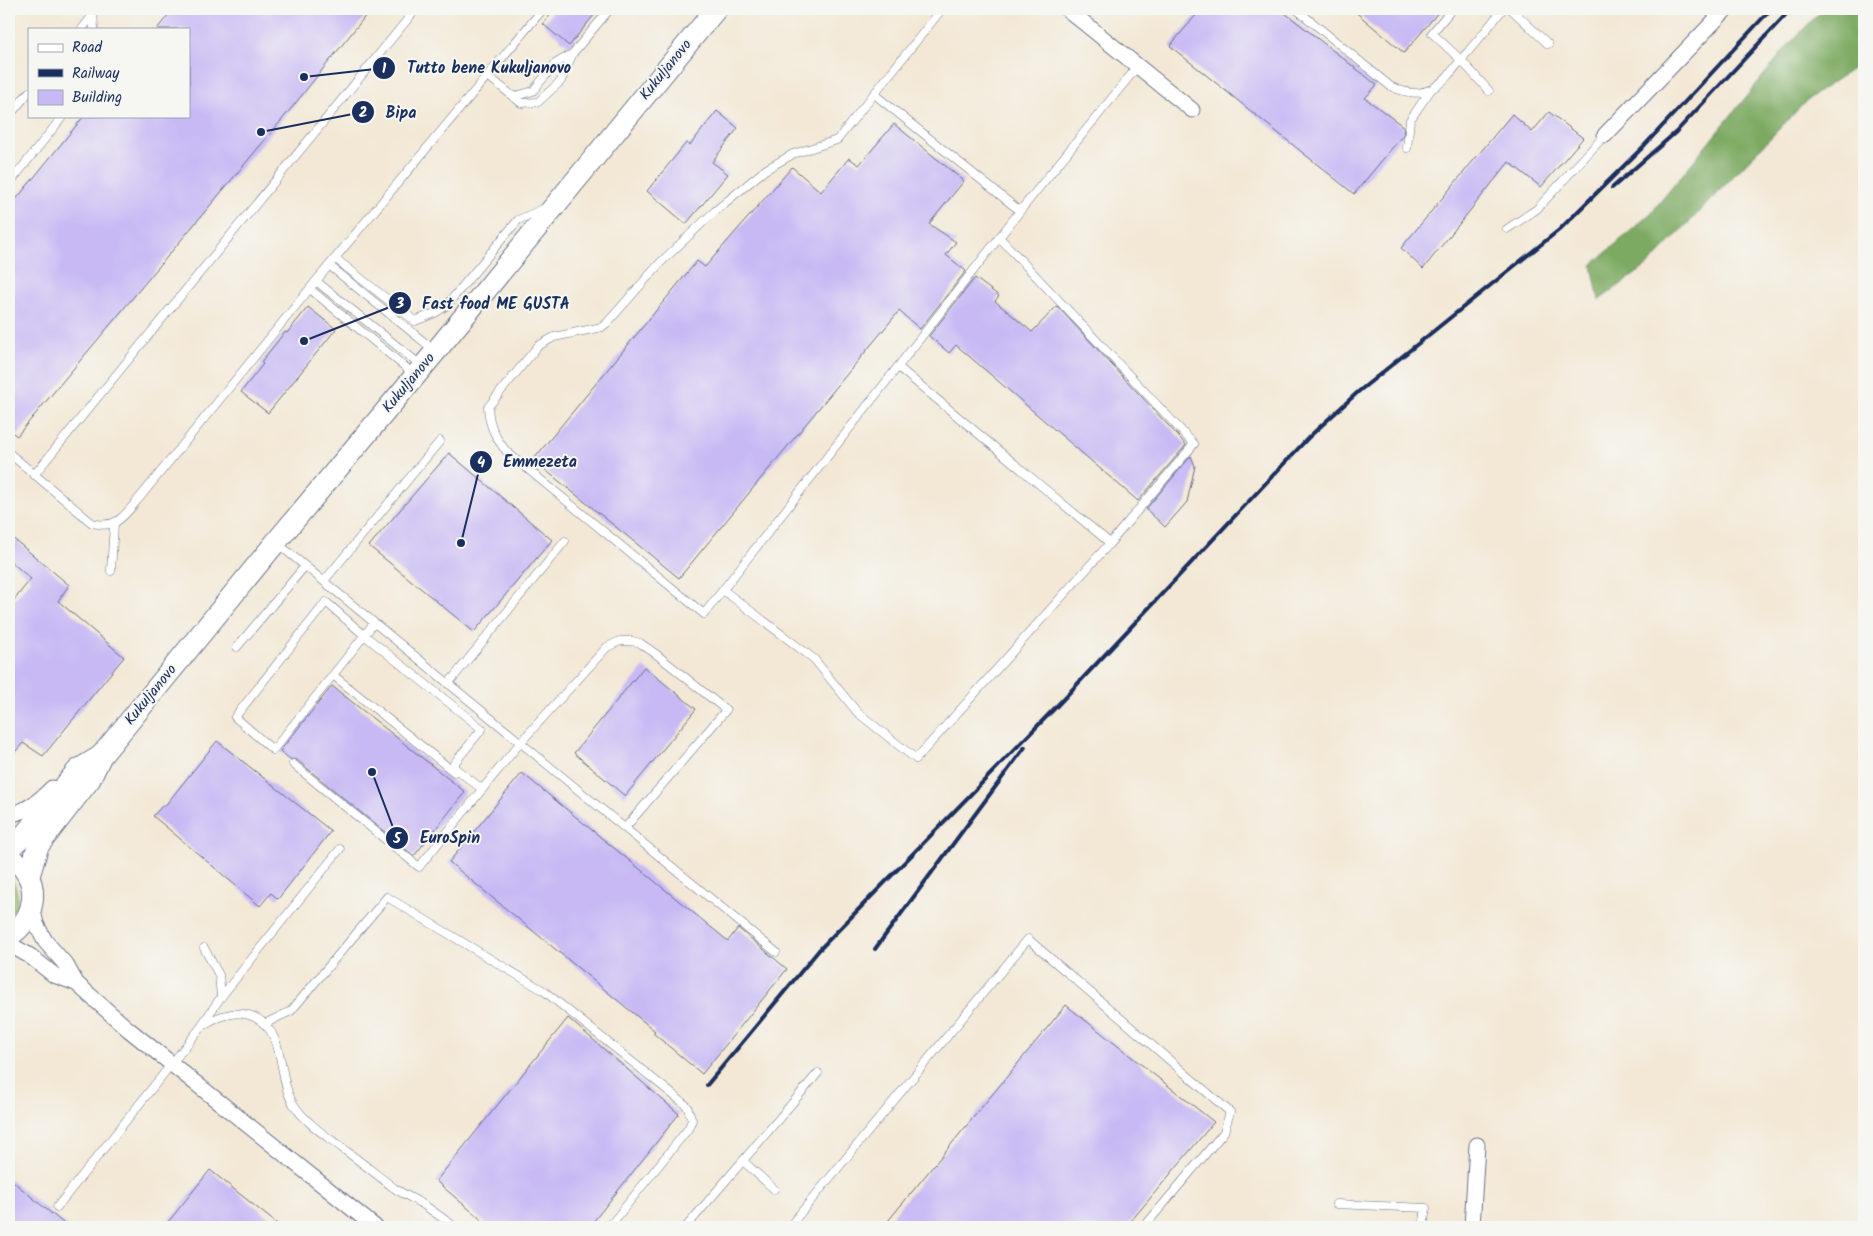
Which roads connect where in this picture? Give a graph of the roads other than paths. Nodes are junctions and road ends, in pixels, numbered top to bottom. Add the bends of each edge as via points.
1 (416, 9) edge
2 (543, 9) edge
3 (610, 9) edge
4 (716, 9) edge
5 (942, 9) edge
6 (1067, 9) edge
7 (1296, 9) edge
8 (1452, 9) edge
9 (1503, 9) edge
10 (1511, 9) edge
11 (1726, 9) edge
12 (93, 12) edge
13 (83, 28) edge
14 (94, 28) edge
15 (1548, 44) dead end
16 (573, 53) junction
17 (1461, 60) junction
18 (1138, 66) junction
19 (488, 76) junction
20 (1430, 91) junction
21 (1489, 92) dead end
22 (28, 93) edge
23 (874, 94) junction
24 (513, 97) junction
25 (1192, 110) dead end
26 (9, 116) edge
27 (61, 118) edge
28 (1605, 135) joint
29 (1407, 148) dead end
30 (9, 184) edge
31 (558, 202) junction
32 (1020, 211) junction
33 (1507, 229) dead end
34 (999, 237) junction
35 (336, 259) junction
36 (330, 266) junction
37 (316, 281) junction
38 (310, 289) junction
39 (424, 364) junction
40 (898, 367) junction
41 (440, 441) dead end
42 (9, 453) edge
43 (34, 475) junction
44 (114, 524) junction
45 (564, 541) dead end
46 (276, 542) junction
47 (1110, 543) junction
48 (305, 566) junction
49 (111, 571) dead end
50 (324, 581) junction
51 (723, 590) junction
52 (374, 623) junction
53 (364, 635) junction
54 (237, 647) dead end
55 (332, 675) junction
56 (448, 684) junction
57 (520, 743) junction
58 (101, 756) junction
59 (293, 764) dead end
60 (78, 770) junction
61 (481, 791) junction
62 (9, 815) edge
63 (625, 828) junction
64 (9, 848) edge
65 (340, 849) dead end
66 (9, 857) edge
67 (28, 876) junction
68 (32, 906) junction
69 (9, 936) edge
70 (9, 944) edge
71 (204, 948) dead end
72 (776, 952) dead end
73 (76, 983) junction
74 (221, 997) junction
75 (264, 1024) junction
76 (201, 1026) junction
77 (172, 1064) junction
78 (818, 1073) dead end
79 (1478, 1145) dead end
80 (743, 1161) junction
81 (774, 1188) dead end
82 (1336, 1204) dead end
83 (57, 1207) dead end
84 (375, 1227) edge
85 (455, 1227) edge
86 (609, 1227) edge
87 (686, 1227) edge
88 (789, 1227) edge
89 (1144, 1227) edge
90 (1423, 1227) edge
91 (1472, 1227) edge

1 - 43 lane
2 - 19 lane
3 - 16 lane
4 - 31 main road, Kukuljanovo
5 - 23 lane
6 - 18 street
7 - 20 lane via 1390,86 1412,93
8 - 17 lane via 1432,32
9 - 17 lane
10 - 15 lane
11 - 28 street
12 - 13 lane
12 - 14 lane
16 - 24 lane via 555,64 533,91
16 - 24 lane via 561,81 538,102 521,103
17 - 20 lane via 1444,81
17 - 21 lane
18 - 25 street
18 - 32 lane
19 - 24 lane
19 - 35 lane
20 - 29 lane via 1410,120
22 - 26 lane
23 - 32 lane
23 - 51 lane via 837,140 793,154 772,166 715,211 661,262 602,328 554,337 538,346 488,407 489,421 507,452 704,614
27 - 30 lane
28 - 33 lane via 1537,209
31 - 35 lane via 518,220 446,306 415,321
31 - 39 main road, Kukuljanovo
32 - 34 lane
34 - 40 lane
34 - 47 lane via 1194,444
35 - 36 lane
36 - 37 lane
36 - 39 lane
37 - 38 lane
37 - 39 lane
38 - 39 lane
38 - 44 lane via 141,496
39 - 46 main road, Kukuljanovo
40 - 47 lane
40 - 51 lane
41 - 50 lane
42 - 43 lane
43 - 44 lane via 92,522
44 - 49 lane
45 - 56 lane
46 - 48 lane
46 - 58 main road, Kukuljanovo
47 - 51 lane via 916,759 858,712 814,659
48 - 50 lane
48 - 54 lane
50 - 52 lane
52 - 53 lane
52 - 56 lane
53 - 55 lane
53 - 55 lane via 326,602 235,717 273,750
53 - 61 lane via 482,729 452,766
55 - 61 lane
56 - 57 lane
57 - 61 lane
57 - 63 lane
57 - 63 lane via 602,652 620,641 646,646 726,710
58 - 60 main road, Kukuljanovo
58 - 67 main road, Kukuljanovo via 90,779 38,846
59 - 61 lane via 419,867
60 - 62 street via 58,782 35,804
60 - 64 main road, Kukuljanovo via 25,834
63 - 72 lane
65 - 74 lane
66 - 67 main road
67 - 68 main road, Kukuljanovo via 33,890
68 - 69 main road via 26,921
68 - 73 street via 44,941 66,965
70 - 73 street via 54,975
71 - 74 lane via 219,975
73 - 77 street
74 - 76 lane
75 - 76 lane via 251,1016 234,1014
75 - 85 lane via 276,1044 286,1090 304,1117 396,1189
75 - 86 lane via 291,1012 387,898 544,991 687,1106 692,1120 688,1129
76 - 77 lane
77 - 83 lane
77 - 84 street
78 - 80 lane
79 - 91 street
80 - 81 lane
80 - 87 lane
82 - 90 lane via 1426,1208
88 - 89 lane via 1028,939 1230,1112 1224,1132

